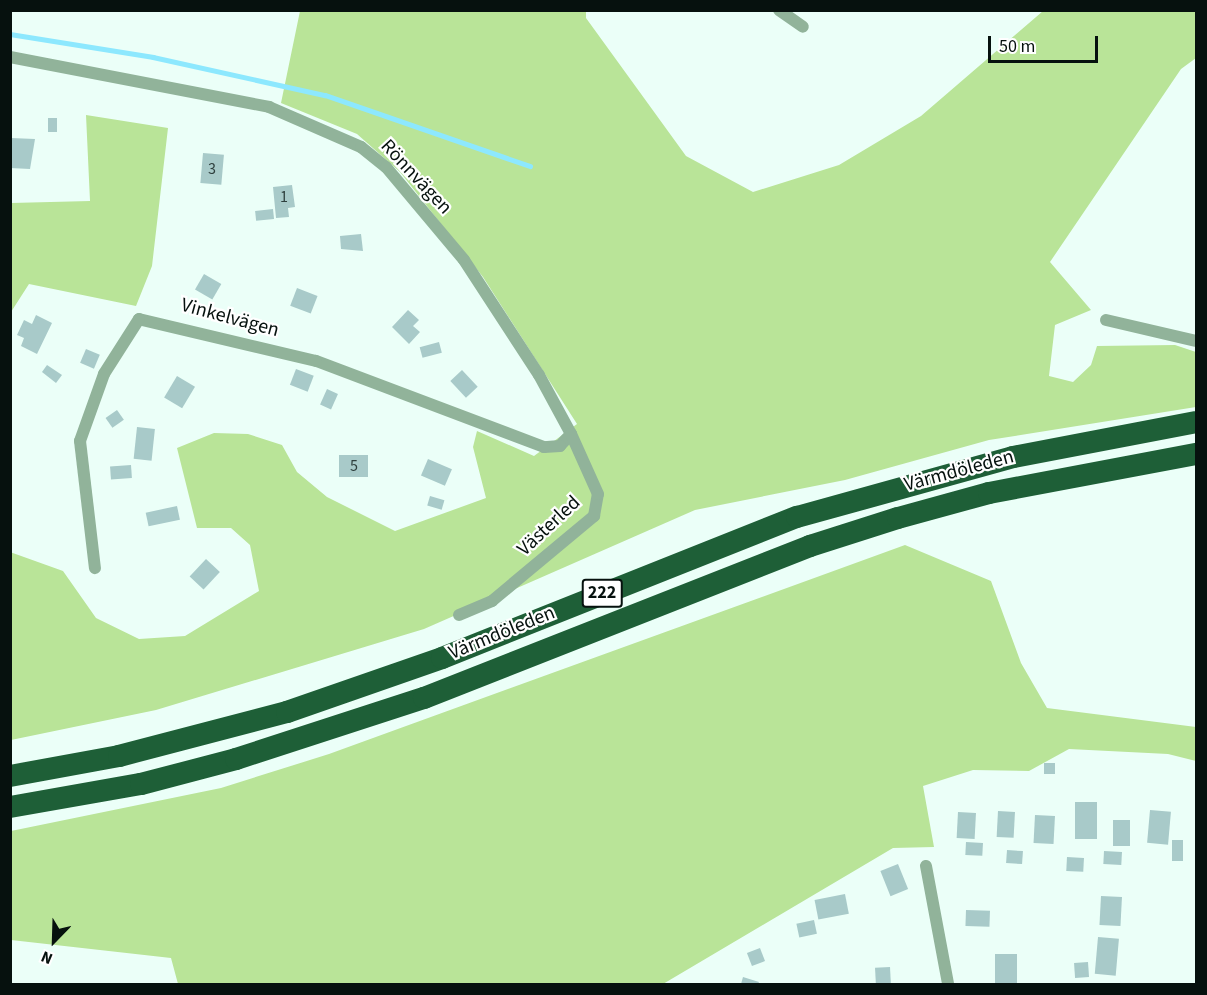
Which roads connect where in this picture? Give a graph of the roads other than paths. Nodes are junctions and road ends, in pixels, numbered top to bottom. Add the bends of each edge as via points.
1 (779, 10) edge
2 (803, 27) dead end
3 (10, 57) edge
4 (1106, 320) dead end
5 (1197, 341) edge
6 (1197, 422) edge
7 (572, 434) junction
8 (1197, 454) edge
9 (95, 568) dead end
10 (459, 615) dead end
11 (10, 776) edge
12 (10, 807) edge
13 (926, 866) dead end
14 (948, 984) edge

1 - 2 street
3 - 7 street, Rönnvägen via 269,107 361,147 391,173 464,260
4 - 5 street
6 - 11 highway, Värmdöleden / 222 via 1013,457 797,517 442,658 287,712 119,756
7 - 9 street, Vinkelvägen via 560,446 522,441 316,361 140,319 104,374 80,441
7 - 10 street, Västerled via 598,494 594,516 492,601
8 - 12 highway, Värmdöleden / 222 via 1023,486 898,518 767,562 424,698 225,762 141,784
13 - 14 street

